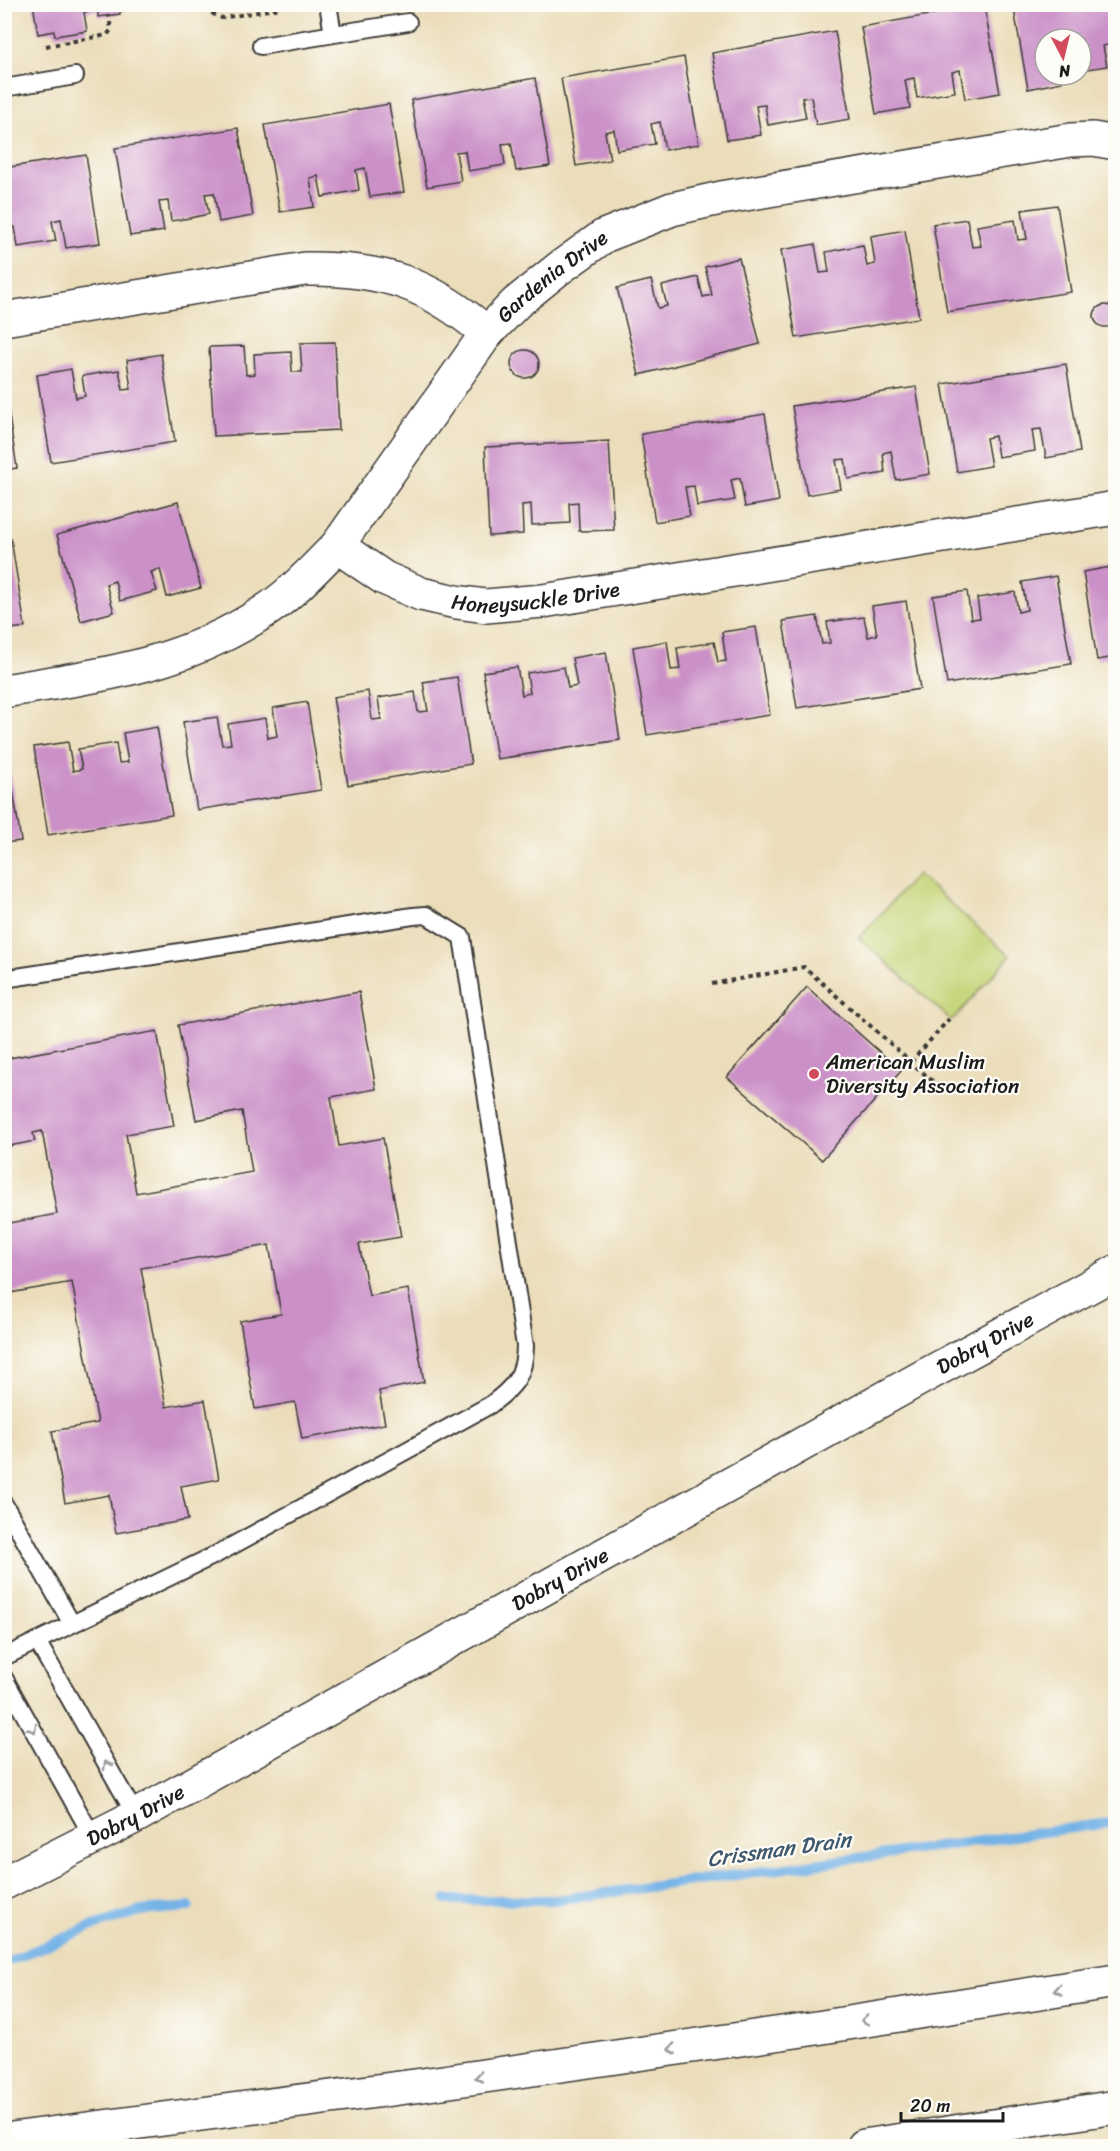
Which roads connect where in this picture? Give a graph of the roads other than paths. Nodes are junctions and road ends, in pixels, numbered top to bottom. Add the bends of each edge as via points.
1 (328, 4) edge
2 (408, 22) dead end
3 (333, 34) junction
4 (261, 46) dead end
5 (75, 76) dead end
6 (4, 88) edge
7 (1116, 143) edge
8 (4, 319) edge
9 (487, 333) junction
10 (1116, 508) edge
11 (337, 546) junction
12 (4, 691) edge
13 (4, 979) edge
14 (1116, 1272) edge
15 (4, 1504) edge
16 (72, 1624) junction
17 (37, 1641) junction
18 (4, 1657) edge
19 (4, 1678) edge
20 (136, 1816) junction
21 (94, 1839) junction
22 (4, 1883) edge
23 (1116, 1981) edge
24 (1116, 2107) edge
25 (4, 2140) edge
26 (864, 2146) edge

1 - 3 lane
2 - 3 lane
3 - 4 lane
5 - 6 lane
7 - 9 main road, Gardenia Drive via 1071,140 672,209 604,236 524,296
8 - 9 main road, Gardenia Drive via 305,269 338,268 398,279 459,310
9 - 11 main road
10 - 11 main road, Honeysuckle Drive via 543,601 486,606 421,594 384,578
11 - 12 main road via 264,612 214,641 166,660 115,673
13 - 16 lane via 413,916 426,915 462,937 525,1346 523,1369 516,1381 490,1405 217,1554
14 - 20 main road, Dobry Drive
15 - 16 lane
16 - 17 lane
17 - 18 lane
20 -> 17 lane
19 -> 21 lane
20 - 21 main road, Dobry Drive
21 - 22 main road, Dobry Drive
23 -> 25 main road via 422,2085
24 - 26 main road

